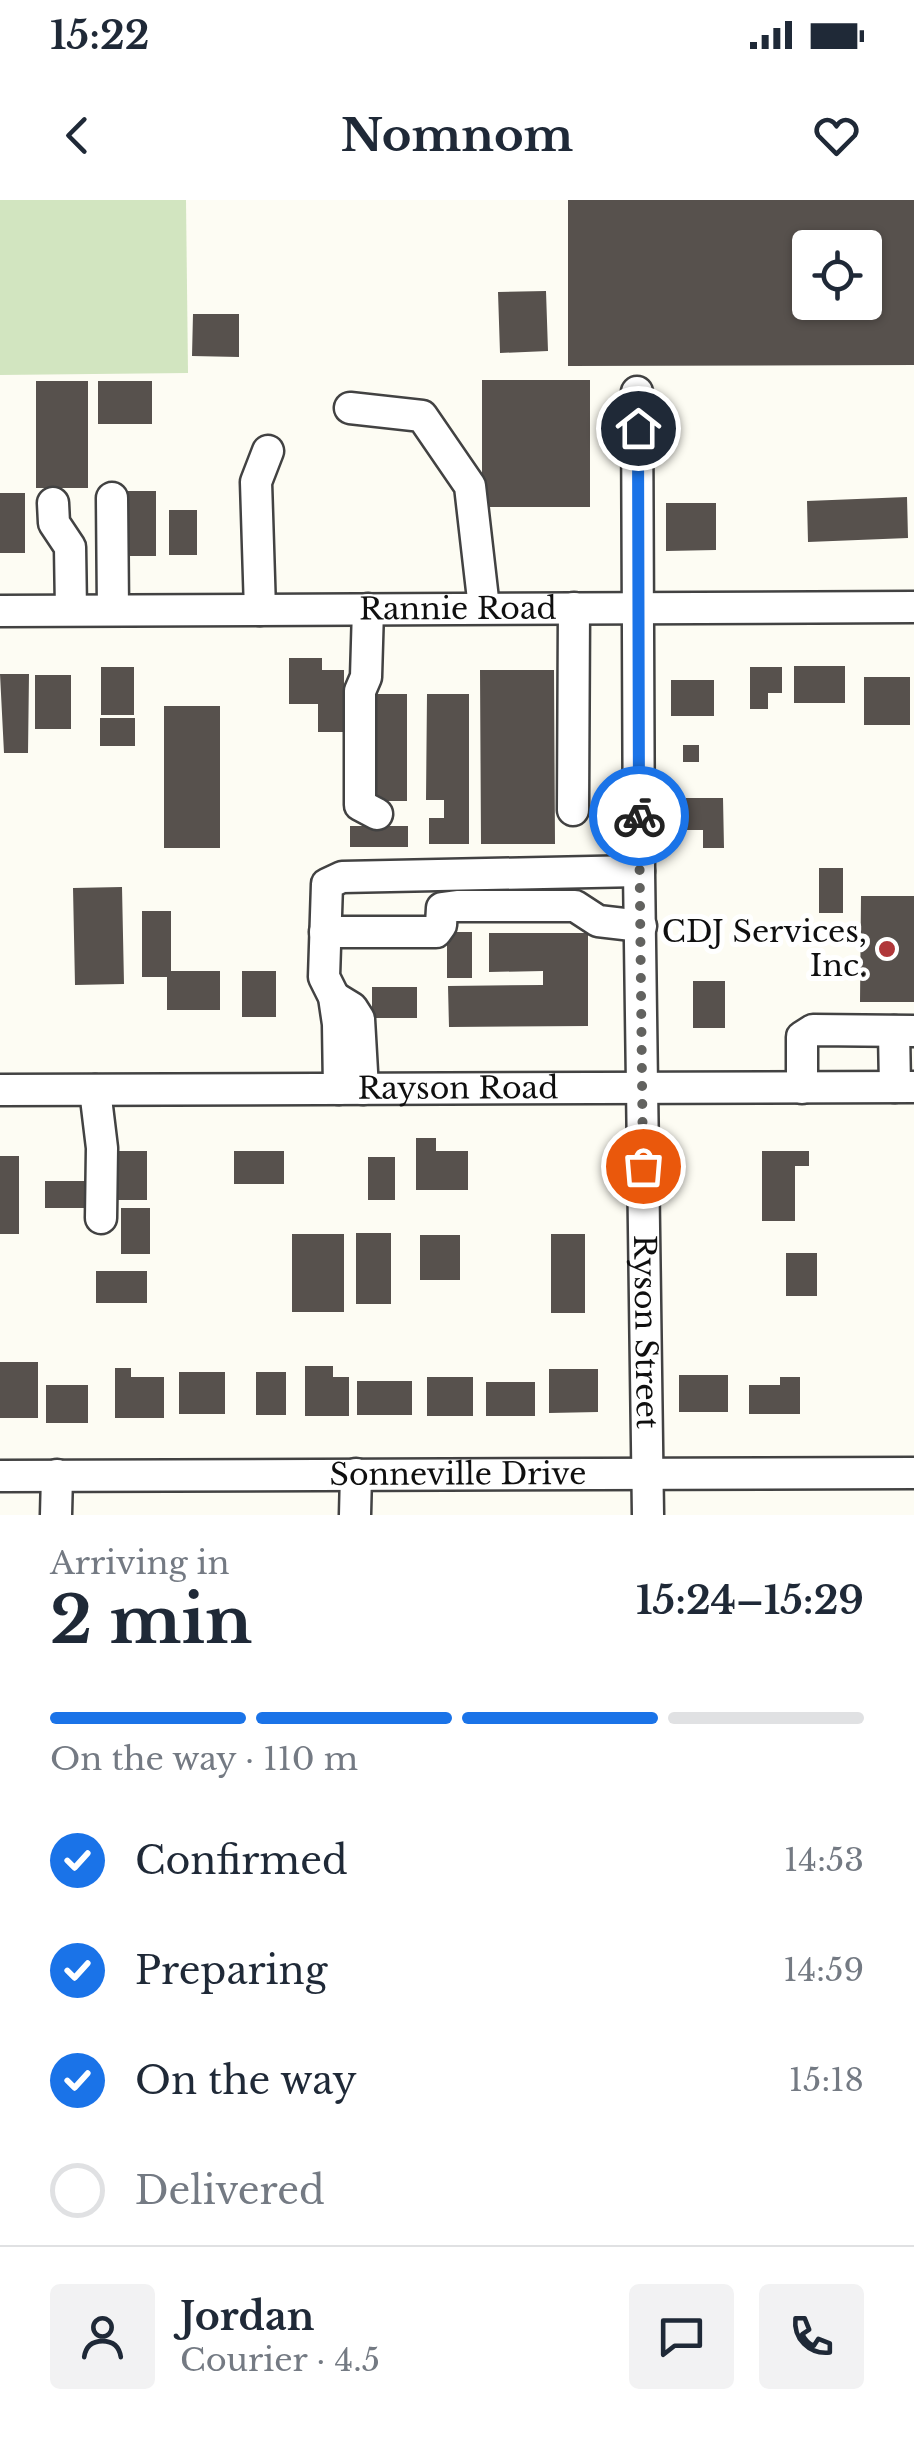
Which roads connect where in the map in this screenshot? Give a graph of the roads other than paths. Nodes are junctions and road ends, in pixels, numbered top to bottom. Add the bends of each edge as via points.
1 (638, 392) dead end
2 (350, 408) dead end
3 (268, 450) dead end
4 (112, 498) dead end
5 (53, 503) dead end
6 (638, 607) junction
7 (484, 608) junction
8 (574, 608) junction
9 (914, 608) edge
10 (368, 609) junction
11 (0, 610) edge
12 (71, 610) junction
13 (113, 610) junction
14 (260, 610) junction
15 (573, 810) dead end
16 (378, 814) dead end
17 (639, 871) junction
18 (457, 874) junction
19 (458, 906) junction
20 (641, 926) junction
21 (325, 932) junction
22 (904, 1031) edge
23 (904, 1087) edge
24 (642, 1088) junction
25 (802, 1088) junction
26 (351, 1089) junction
27 (0, 1090) edge
28 (95, 1090) junction
29 (101, 1218) dead end
30 (914, 1473) edge
31 (356, 1474) junction
32 (647, 1474) junction
33 (57, 1475) junction
34 (0, 1476) edge
35 (56, 1515) edge
36 (355, 1515) edge
37 (648, 1515) edge

1 - 6 street, Ryson Street
2 - 7 street via 422,416 470,486
3 - 14 street via 256,482
4 - 13 street
5 - 12 street via 54,523 70,547
6 - 8 street, Rannie Road
6 - 9 street, Rannie Road
6 - 17 street, Ryson Street
7 - 8 street, Rannie Road
7 - 10 street, Rannie Road
8 - 15 street
10 - 14 street, Rannie Road
10 - 16 street via 360,806
11 - 12 street, Rannie Road
12 - 13 street, Rannie Road
13 - 14 street, Rannie Road
17 - 18 street
17 - 20 street, Ryson Street
18 - 19 street
18 - 21 street via 333,880 325,890
19 - 20 street via 575,906 598,921
19 - 21 street via 442,908 436,932
20 - 24 street, Ryson Street
21 - 26 street via 324,978 359,1019
22 - 23 street
22 - 25 street via 813,1030 802,1037
23 - 25 street, Rayson Road
24 - 25 street, Rayson Road
24 - 26 street, Rayson Road
24 - 32 street, Ryson Street
26 - 28 street, Rayson Road
27 - 28 street, Rayson Road
28 - 29 street
30 - 32 street, Sonneville Drive
31 - 32 street, Sonneville Drive
31 - 33 street, Sonneville Drive
31 - 36 street
32 - 37 street, Ryson Street
33 - 34 street, Sonneville Drive
33 - 35 street

